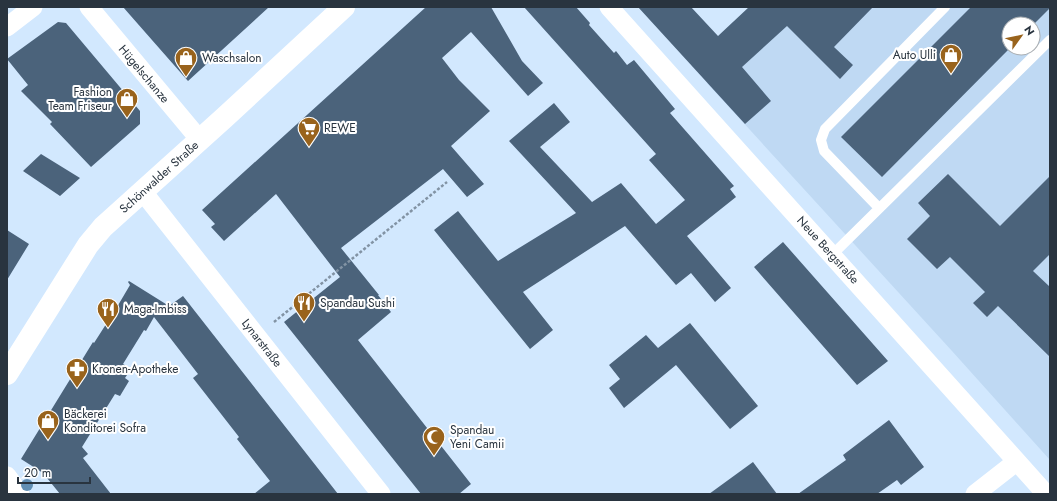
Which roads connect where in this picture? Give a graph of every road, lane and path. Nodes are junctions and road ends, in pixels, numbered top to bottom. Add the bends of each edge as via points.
1 (33, 7) edge
2 (89, 7) edge
3 (344, 7) edge
4 (609, 7) edge
5 (945, 7) edge
6 (7, 27) edge
7 (1050, 40) edge
8 (200, 140) junction
9 (447, 182) dead end
10 (143, 192) junction
11 (879, 208) junction
12 (832, 255) junction
13 (274, 322) dead end
14 (7, 374) edge
15 (1016, 462) junction
16 (7, 476) edge
17 (20, 494) edge
18 (381, 494) edge
19 (975, 494) edge
20 (1046, 494) edge

1 - 6 street
2 - 8 street, Hügelschanze
3 - 8 street, Schönwalder Straße
4 - 12 street, Neue Bergstraße
5 - 11 lane via 825,129 821,140 824,151
7 - 11 lane
8 - 10 street, Schönwalder Straße
9 - 13 path
10 - 14 street, Schönwalder Straße via 91,241
10 - 18 street, Lynarstraße
11 - 12 lane
12 - 15 street, Neue Bergstraße
15 - 19 street
15 - 20 street, Neue Bergstraße
16 - 17 street

